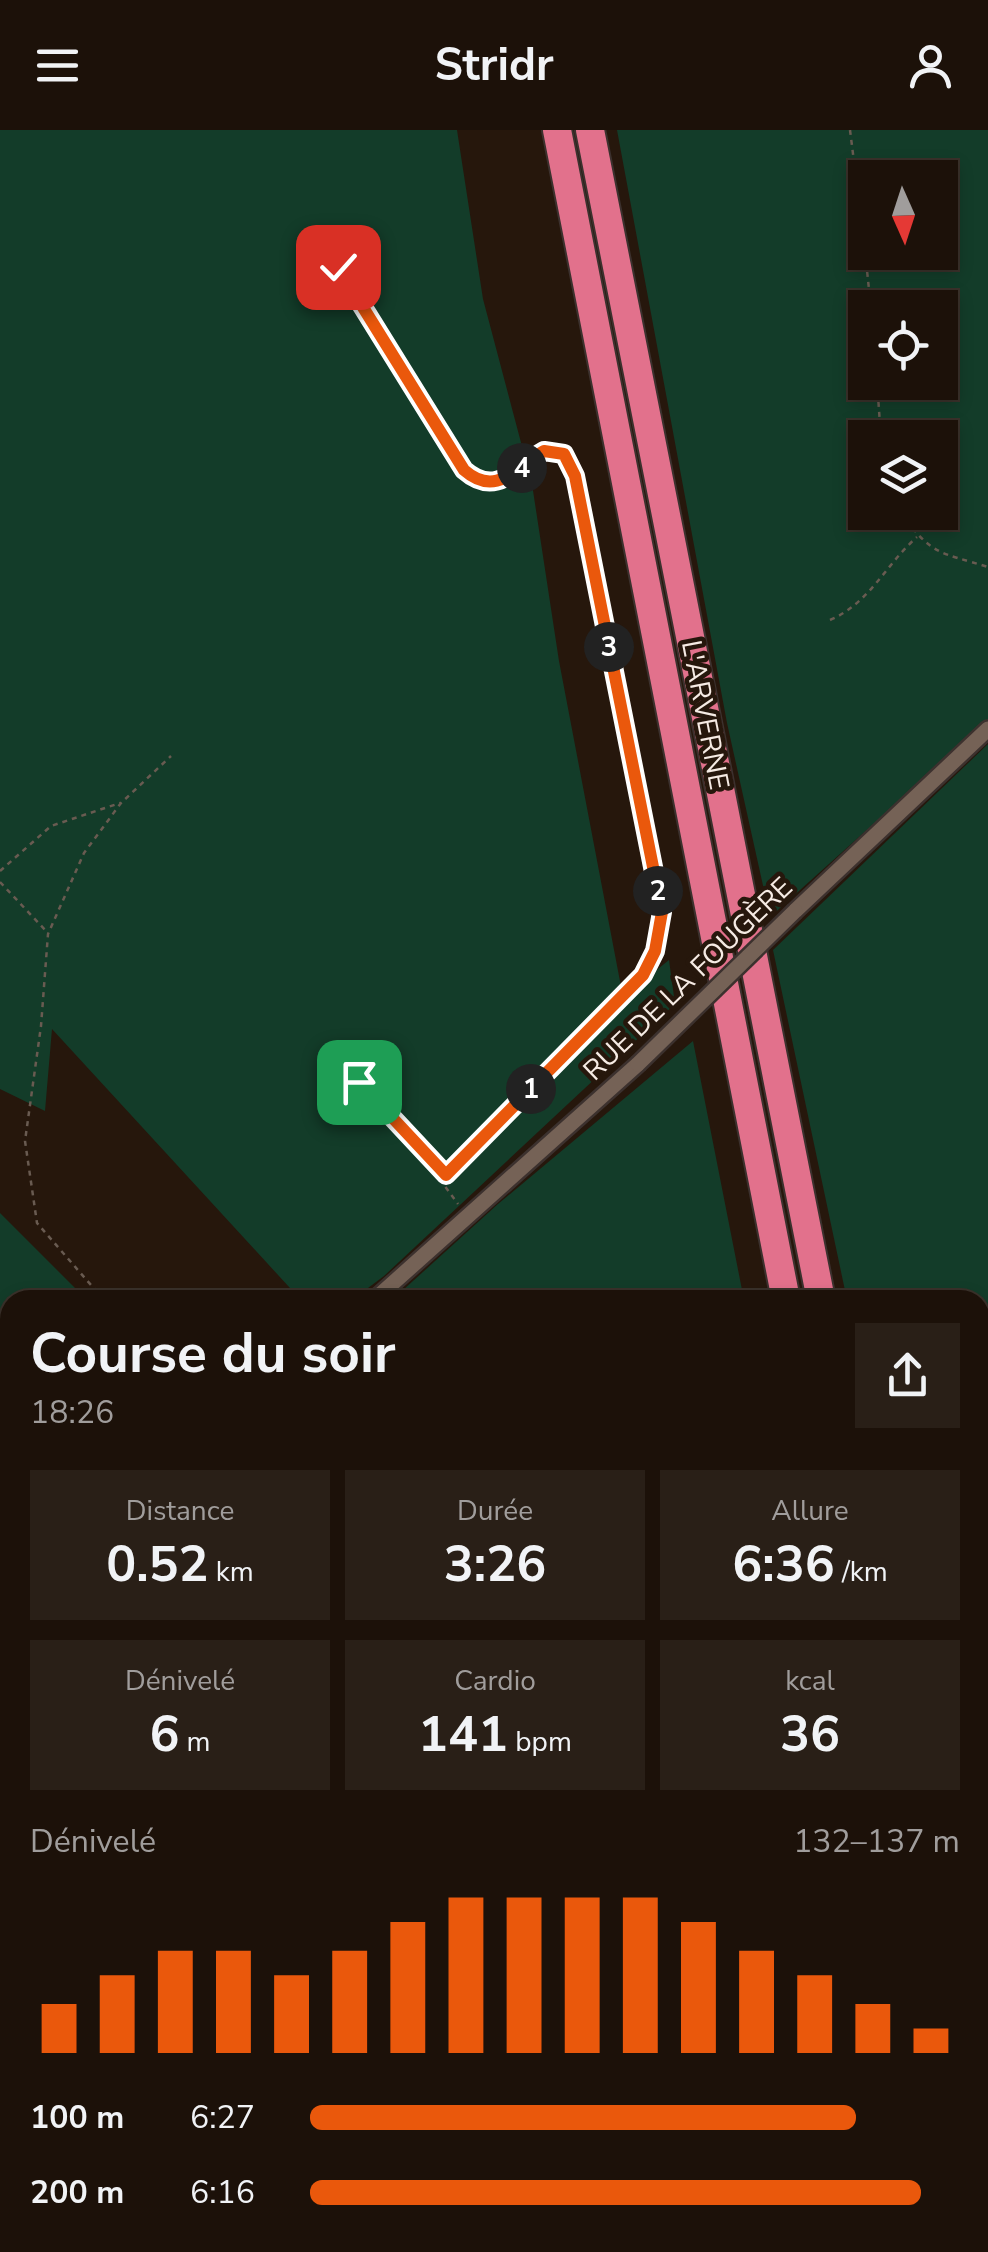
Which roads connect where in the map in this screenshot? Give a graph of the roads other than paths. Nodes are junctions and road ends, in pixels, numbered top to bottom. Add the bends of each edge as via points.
1 (557, 130) edge
2 (590, 130) edge
3 (988, 729) edge
4 (385, 1290) edge
5 (784, 1290) edge
6 (819, 1290) edge

1 - 5 highway, L'ARVERNE
2 - 6 highway, L'ARVERNE
3 - 4 street, RUE DE LA FOUGÈRE, bridge via 638,1064

